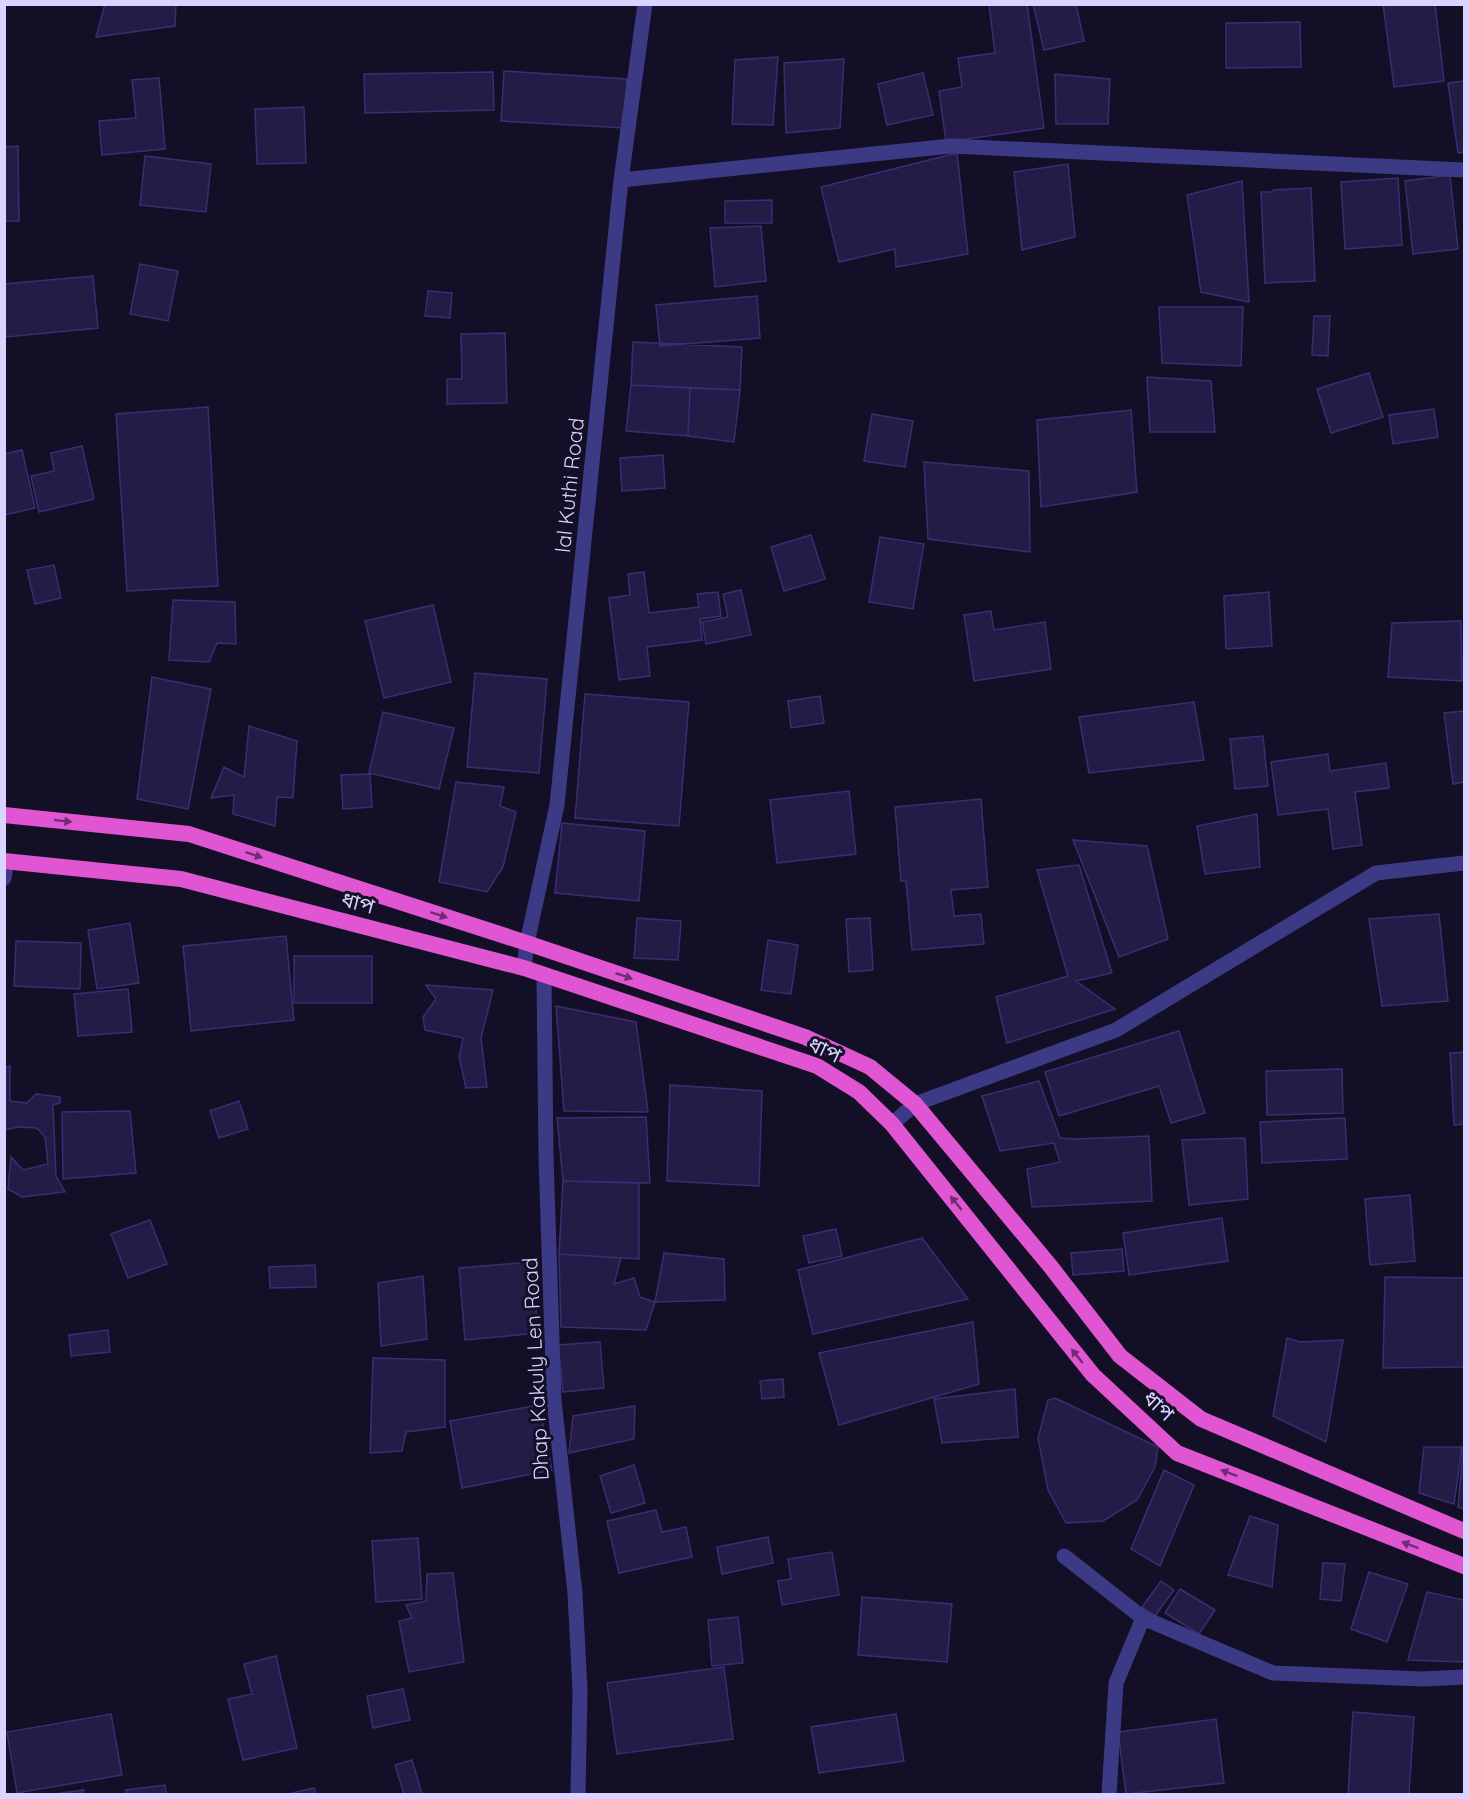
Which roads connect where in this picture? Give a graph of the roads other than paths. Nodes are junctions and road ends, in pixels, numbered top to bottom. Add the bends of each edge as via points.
1 (645, 4) edge
2 (1464, 170) edge
3 (621, 180) junction
4 (4, 815) edge
5 (1464, 863) edge
6 (5, 867) edge
7 (527, 943) junction
8 (524, 968) junction
9 (544, 976) junction
10 (915, 1104) junction
11 (892, 1124) junction
12 (1464, 1531) edge
13 (1064, 1556) dead end
14 (1464, 1566) edge
15 (1143, 1618) junction
16 (1464, 1677) edge
17 (578, 1794) edge
18 (1109, 1794) edge

1 - 3 street, lal Kuthi Road
2 - 3 street via 951,146
3 - 7 street, lal Kuthi Road via 557,805
4 -> 7 highway, ধাপ via 189,834
5 - 10 street via 1376,873 1116,1030
6 - 8 highway, ধাপ via 181,879
7 - 8 street, lal Kuthi Road
7 -> 10 highway, ধাপ via 805,1038 870,1067
8 - 9 highway, ধাপ
9 - 11 highway, ধাপ via 817,1066 860,1092
9 - 17 street, Dhap Kakuly Len Road via 554,1400 575,1593 580,1691
10 - 11 street
10 - 12 highway, ধাপ via 1120,1356 1201,1419
14 -> 11 highway, ধাপ via 1177,1453 1093,1376
13 - 15 street
15 - 16 street via 1273,1673
15 - 18 street via 1116,1683

